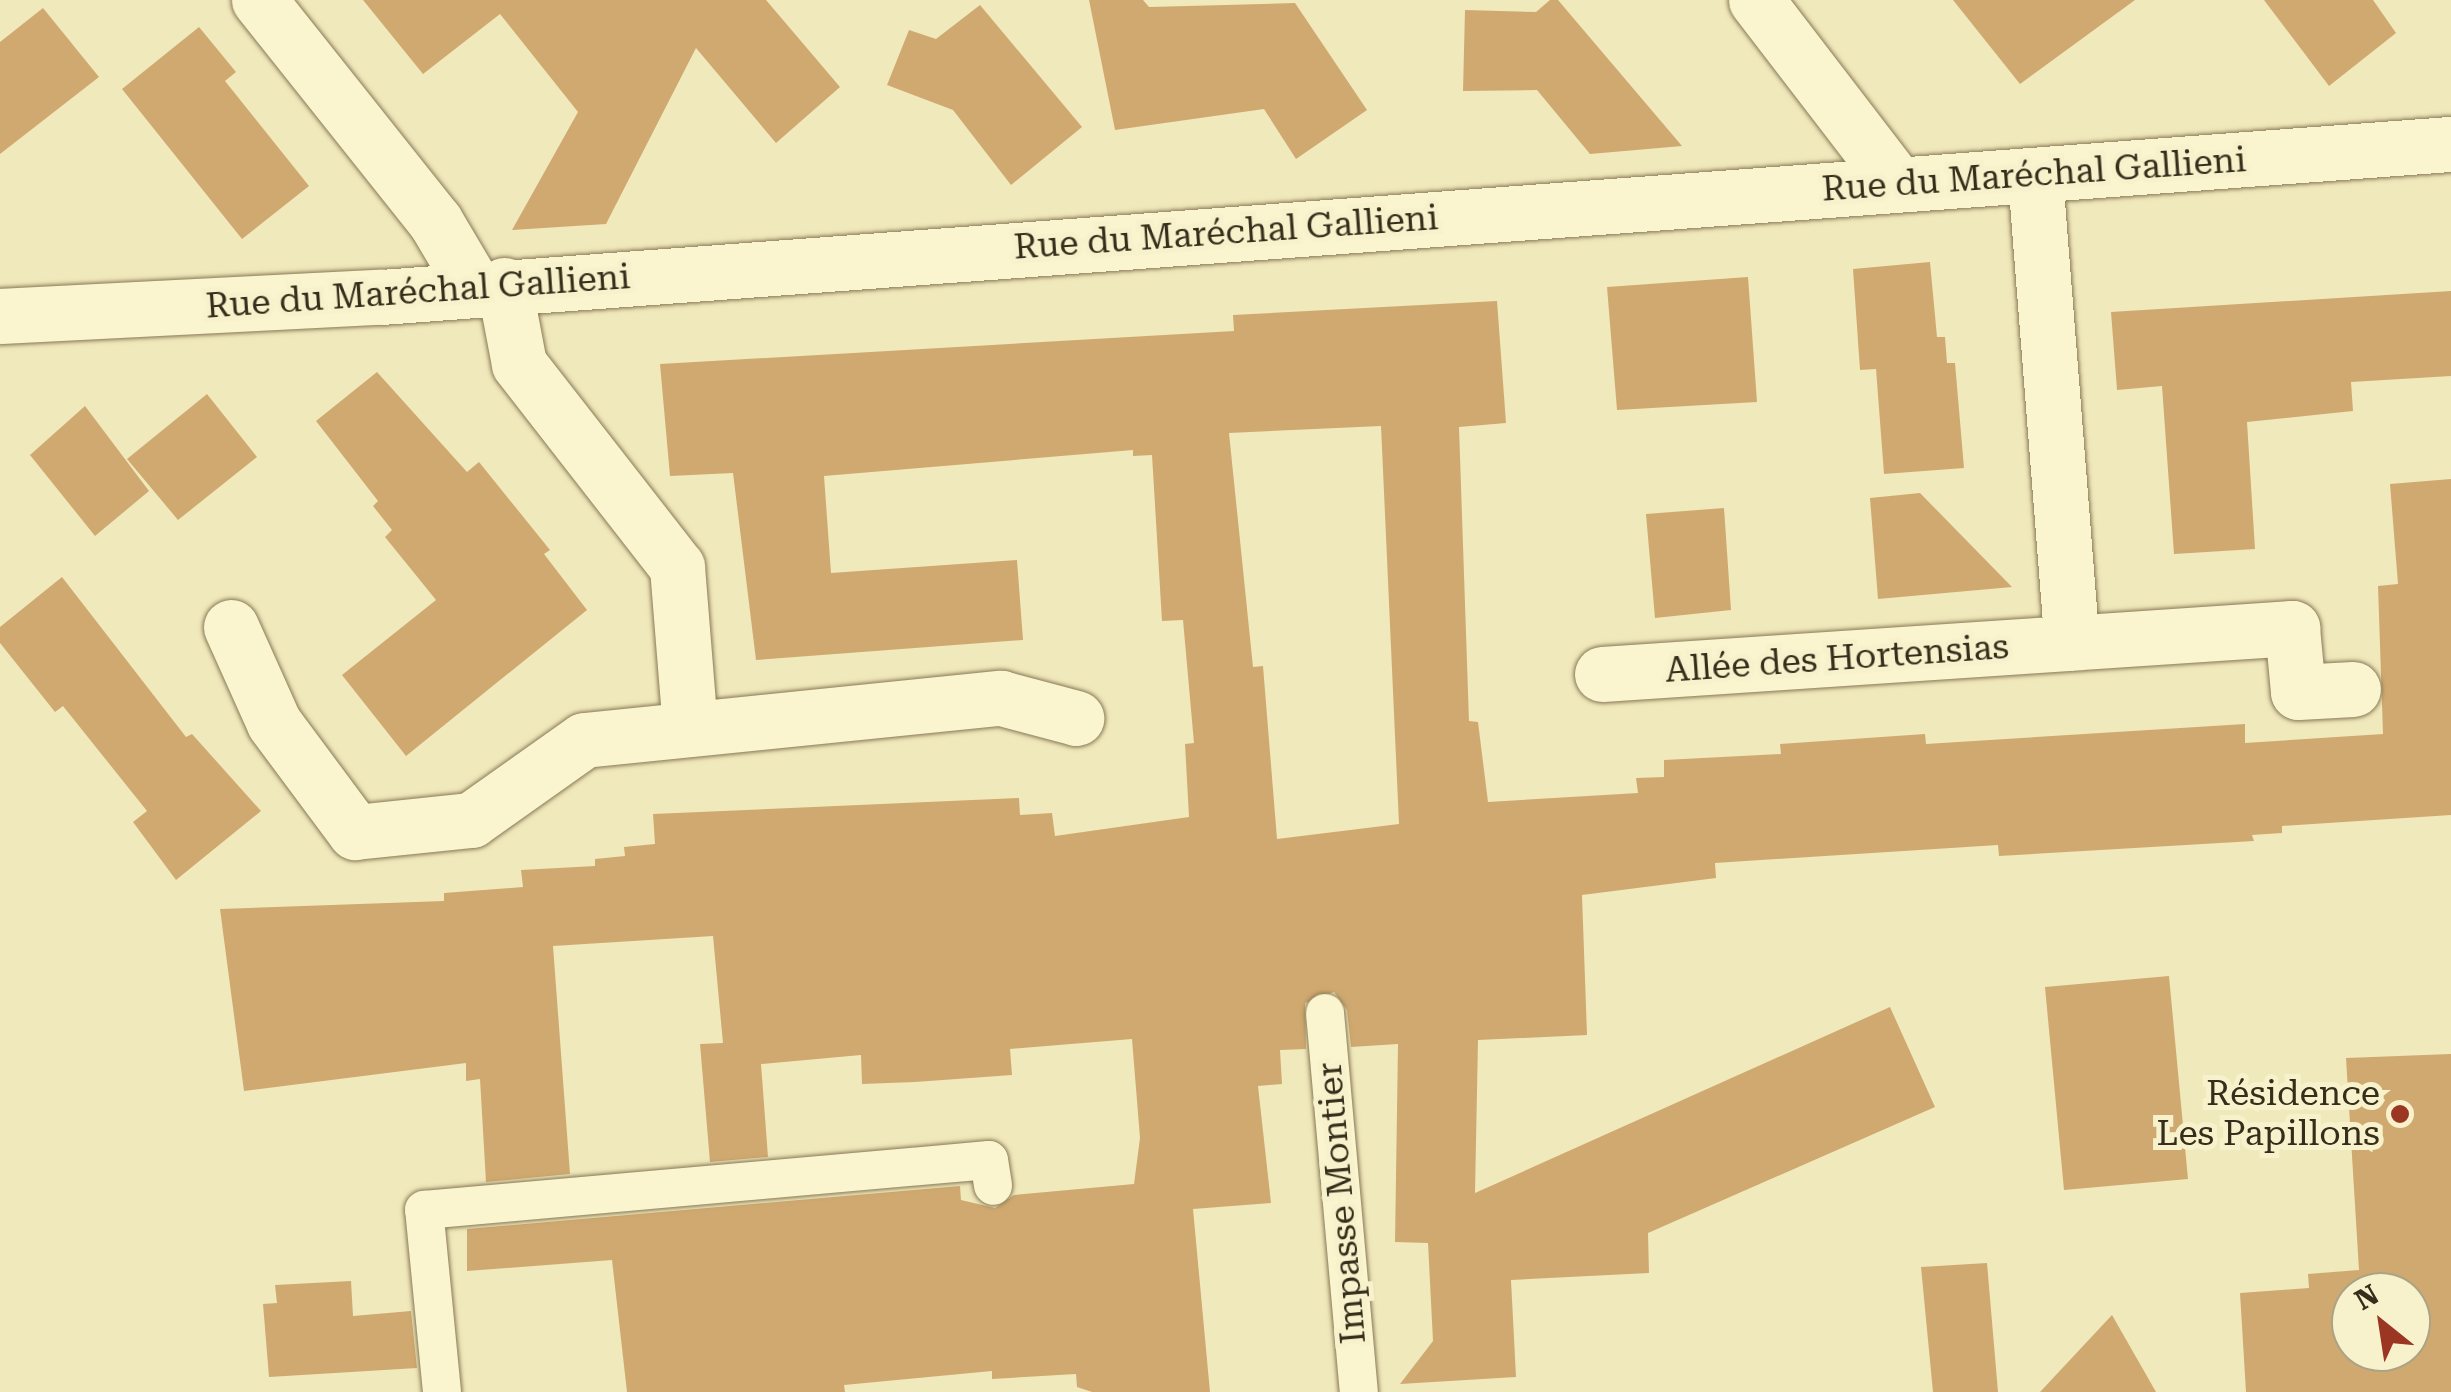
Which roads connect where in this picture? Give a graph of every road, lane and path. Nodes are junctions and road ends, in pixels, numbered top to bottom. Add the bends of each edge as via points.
1 (259, 0) edge
2 (1756, 0) edge
3 (2451, 144) edge
4 (2035, 176) junction
5 (1896, 184) junction
6 (489, 286) junction
7 (0, 316) edge
8 (231, 627) dead end
9 (2072, 643) junction
10 (1602, 674) dead end
11 (2353, 689) dead end
12 (1076, 718) dead end
13 (690, 728) junction
14 (1324, 1013) dead end
15 (993, 1186) dead end
16 (442, 1392) edge
17 (1359, 1392) edge

1 - 6 street
2 - 5 street
3 - 4 street, Rue du Maréchal Gallieni
4 - 5 street, Rue du Maréchal Gallieni
4 - 9 street
5 - 6 street, Rue du Maréchal Gallieni
6 - 7 street, Rue du Maréchal Gallieni
6 - 13 street via 519,364 677,566
8 - 13 street via 274,723 354,832 471,820 584,740
9 - 10 street, Allée des Hortensias
9 - 11 street, Allée des Hortensias via 2292,628 2298,692
12 - 13 street via 1001,698
14 - 17 lane, Impasse Montier
15 - 16 lane via 990,1160 424,1210

